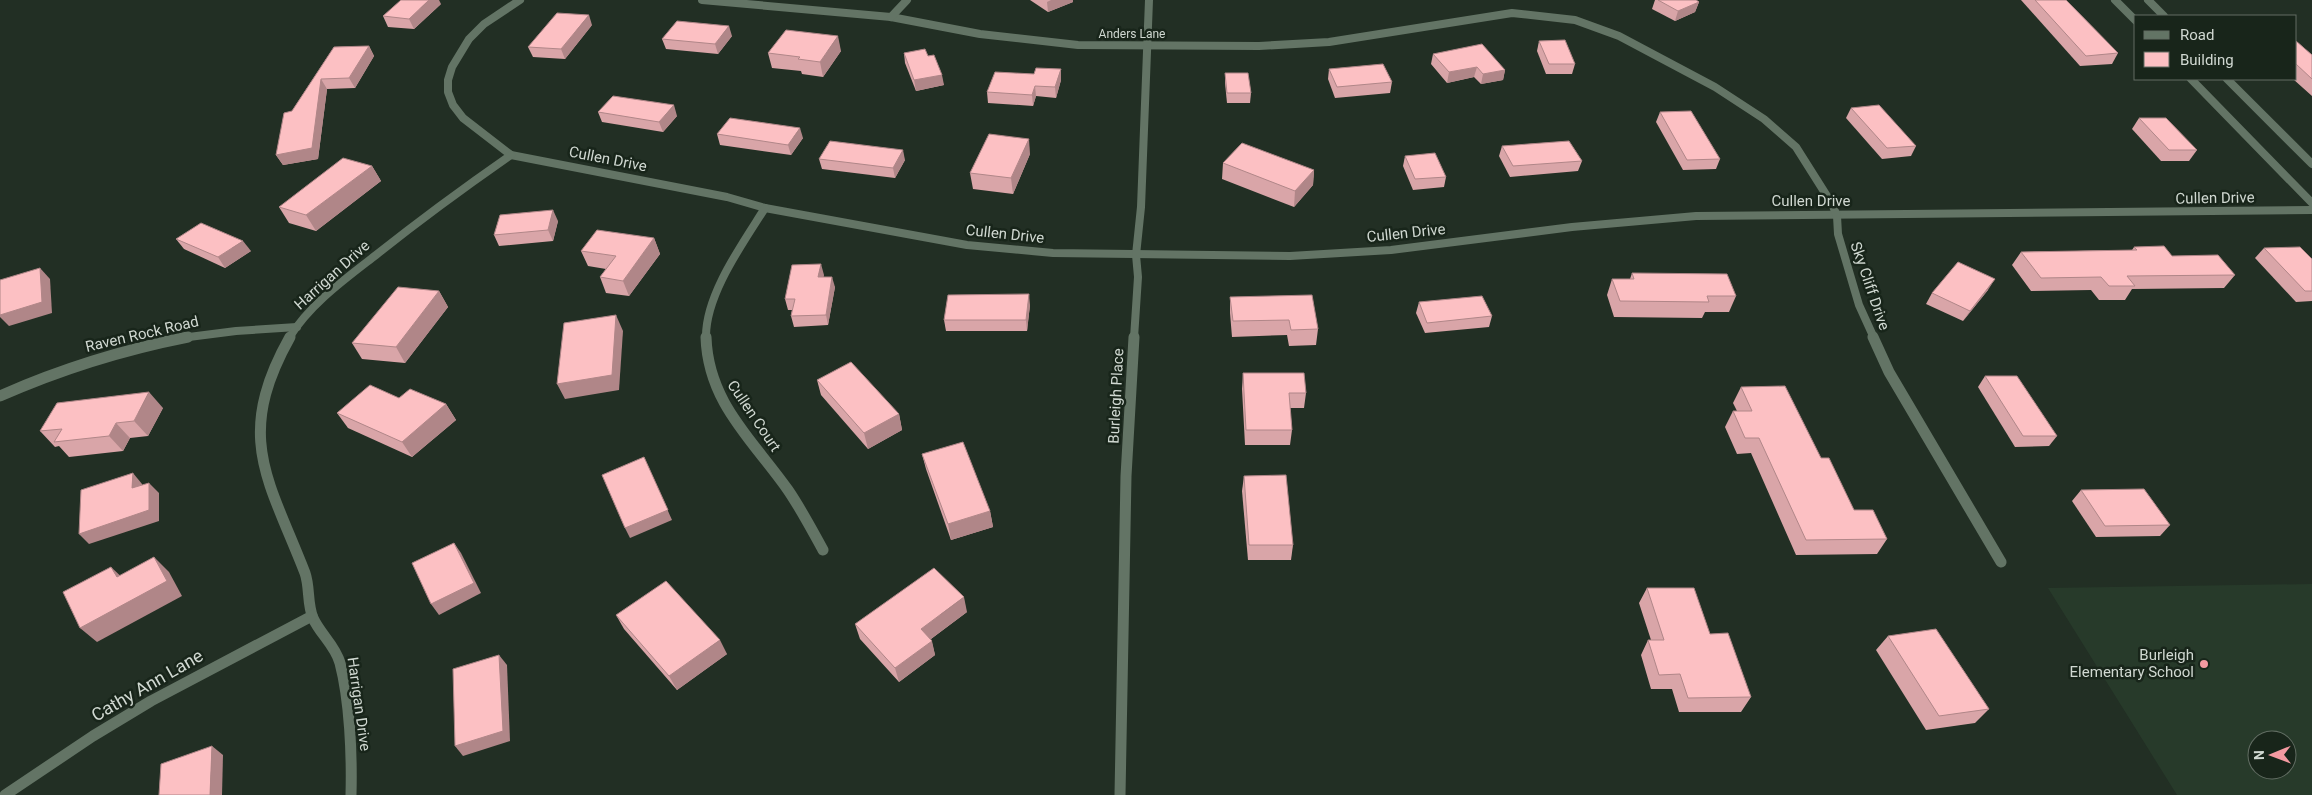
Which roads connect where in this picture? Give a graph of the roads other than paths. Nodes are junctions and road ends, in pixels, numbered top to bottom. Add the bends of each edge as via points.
1 (520, 0) edge
2 (702, 0) edge
3 (907, 0) edge
4 (1150, 0) edge
5 (2115, 0) edge
6 (2148, 0) edge
7 (2163, 15) edge
8 (891, 18) junction
9 (1562, 18) joint
10 (2134, 19) edge
11 (1148, 46) junction
12 (2192, 80) edge
13 (2227, 80) edge
14 (511, 155) junction
15 (2312, 164) edge
16 (2312, 203) edge
17 (765, 208) junction
18 (2312, 210) edge
19 (1837, 216) junction
20 (1136, 254) junction
21 (297, 327) junction
22 (0, 396) edge
23 (823, 550) dead end
24 (2001, 562) dead end
25 (312, 616) junction
26 (5, 795) edge
27 (351, 795) edge
28 (1120, 795) edge

1 - 14 street via 484,24 460,52 448,80 453,105 463,118
2 - 8 street, Anders Lane
3 - 8 street
4 - 11 street, Burleigh Place
5 - 10 street
6 - 7 street
8 - 11 street, Anders Lane via 1020,39 1078,45
9 - 11 street, Anders Lane via 1534,14 1492,15 1329,42
9 - 19 street, Sky Cliff Drive via 1600,27 1650,50 1764,119 1796,147 1824,187
11 - 20 street, Burleigh Place
12 - 16 street
13 - 15 street
14 - 17 street, Cullen Drive via 727,197
14 - 21 street, Harrigan Drive via 431,211 353,273
17 - 20 street, Cullen Drive via 967,245 1053,253
17 - 23 street, Cullen Court via 727,270 718,293 706,333 708,370 716,390 789,491
18 - 19 street, Cullen Drive
19 - 20 street, Cullen Drive via 1738,214 1611,222 1391,250 1334,254
19 - 24 street, Sky Cliff Drive via 1838,234 1856,296 1889,372
20 - 28 street, Burleigh Place via 1138,277 1126,476 1124,724
21 - 22 street, Raven Rock Road via 216,333 157,343 92,360
21 - 25 street, Harrigan Drive via 275,367 262,403 258,436 264,468 307,579
25 - 26 street, Cathy Ann Lane via 152,701
25 - 27 street, Harrigan Drive via 331,642 339,661 349,727

